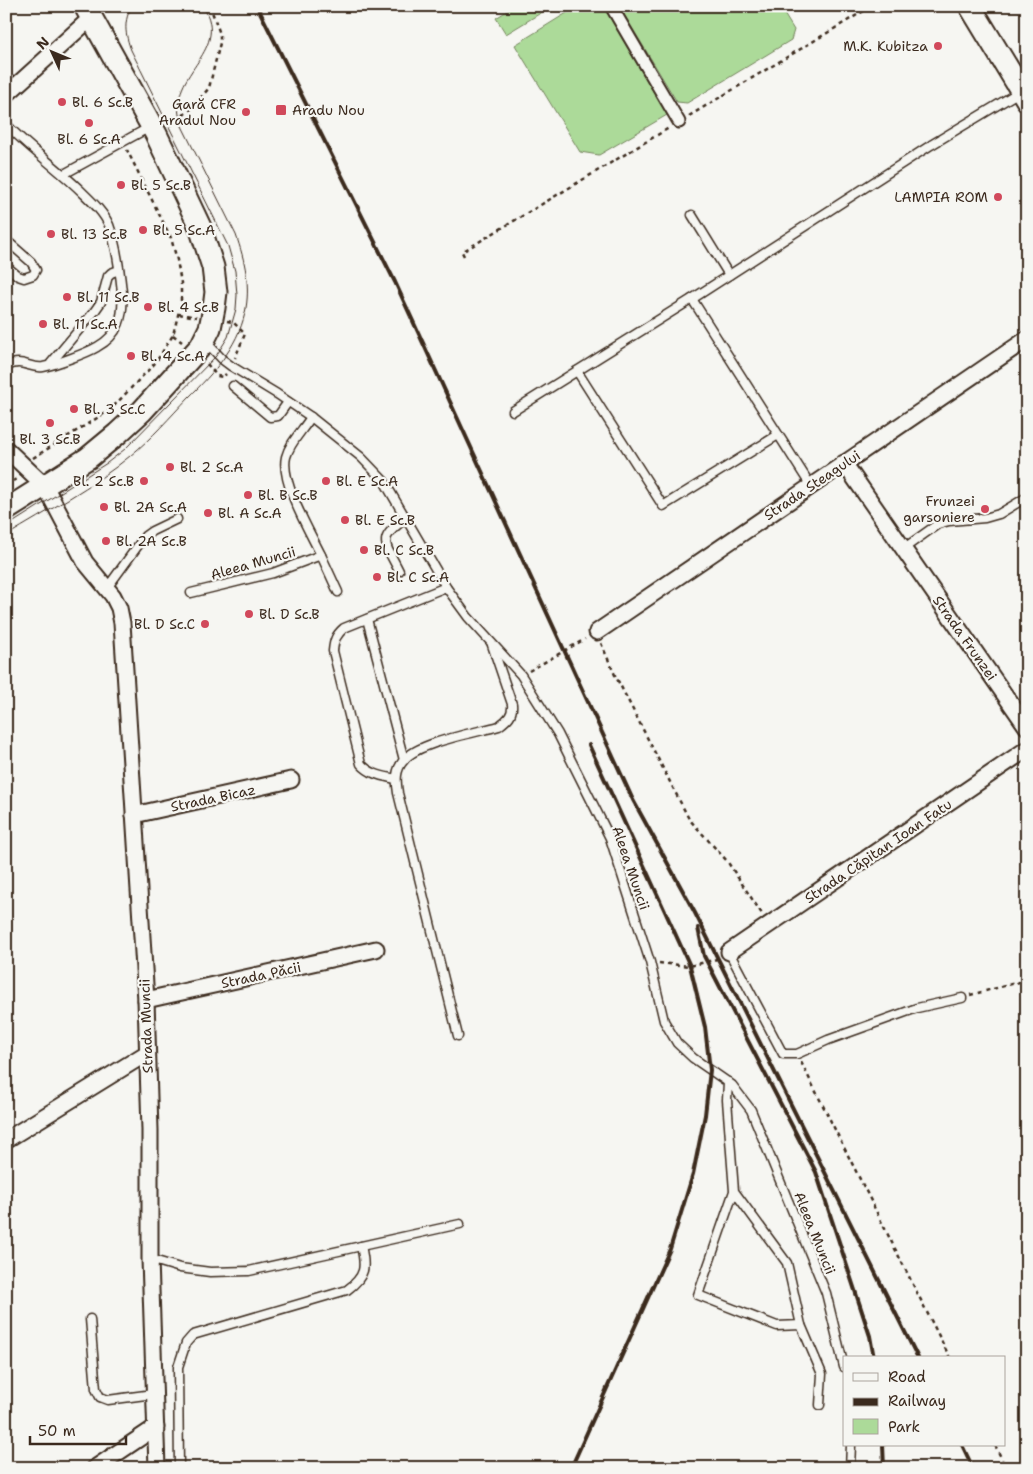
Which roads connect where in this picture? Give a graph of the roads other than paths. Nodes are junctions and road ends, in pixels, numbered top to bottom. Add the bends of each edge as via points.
1 (611, 6) edge
2 (970, 6) edge
3 (88, 12) edge
4 (6, 95) edge
5 (1024, 95) edge
6 (679, 122) road end
7 (6, 124) edge
8 (154, 130) junction
9 (64, 174) junction
10 (692, 216) dead end
11 (6, 240) edge
12 (6, 266) edge
13 (118, 270) junction
14 (729, 275) junction
15 (692, 298) junction
16 (1027, 339) edge
17 (204, 341) junction
18 (50, 365) junction
19 (6, 367) edge
20 (577, 370) junction
21 (233, 386) dead end
22 (288, 402) junction
23 (513, 411) dead end
24 (311, 417) junction
25 (778, 434) junction
26 (6, 449) edge
27 (844, 463) junction
28 (44, 486) junction
29 (811, 486) junction
30 (1027, 497) edge
31 (6, 510) edge
32 (406, 518) junction
33 (177, 519) dead end
34 (903, 549) junction
35 (321, 555) junction
36 (399, 571) dead end
37 (446, 587) junction
38 (107, 588) junction
39 (338, 592) dead end
40 (191, 593) dead end
41 (367, 619) junction
42 (597, 632) road end
43 (491, 642) junction
44 (1027, 726) edge
45 (1027, 749) edge
46 (404, 760) junction
47 (396, 779) junction
48 (291, 780) dead end
49 (134, 815) junction
50 (376, 949) dead end
51 (729, 952) joint
52 (962, 998) road end
53 (146, 1000) junction
54 (458, 1036) dead end
55 (147, 1053) junction
56 (728, 1082) junction
57 (6, 1140) edge
58 (734, 1191) junction
59 (460, 1224) dead end
60 (361, 1246) junction
61 (150, 1260) junction
62 (90, 1319) dead end
63 (801, 1325) junction
64 (843, 1363) edge
65 (153, 1394) junction
66 (820, 1405) dead end
67 (156, 1427) junction
68 (851, 1446) edge
69 (95, 1468) edge
70 (157, 1468) edge
71 (179, 1468) edge
72 (850, 1468) edge

1 - 6 street
2 - 5 main road
3 - 4 street
3 - 8 main road
5 - 14 lane via 931,144
7 - 9 lane
8 - 9 lane
8 - 17 main road via 200,227 213,267 216,292 213,319
9 - 13 lane via 108,224
10 - 14 lane
11 - 12 lane via 32,262 36,270 24,278
13 - 18 lane via 108,276 94,312
13 - 18 lane via 123,308 113,333 96,348
14 - 15 lane
15 - 20 lane
15 - 25 lane
16 - 27 street, Strada Steagului
17 - 22 lane, Aleea Muncii via 223,360
17 - 28 main road via 118,434
18 - 19 lane via 39,367 18,362
20 - 23 lane
20 - 25 lane via 663,506
21 - 22 lane via 270,417 278,416
22 - 24 lane, Aleea Muncii
24 - 32 lane, Aleea Muncii via 361,457 384,482
24 - 35 lane, Aleea Muncii via 288,450 285,473
25 - 29 lane
26 - 28 street, Strada Muncii
27 - 29 street, Strada Steagului
27 - 34 street, Strada Frunzei
28 - 31 main road
28 - 38 street, Strada Muncii via 80,554
29 - 42 street, Strada Steagului
30 - 34 lane via 985,518 938,524
32 - 36 lane via 390,530 385,544
32 - 37 lane, Aleea Muncii
33 - 38 lane via 145,536
34 - 44 street, Strada Frunzei
35 - 39 lane, Aleea Muncii
35 - 40 lane, Aleea Muncii via 273,574
37 - 41 lane
37 - 43 lane, Aleea Muncii
38 - 49 street, Strada Muncii via 119,608 122,624
41 - 46 lane
41 - 47 lane via 338,633 333,651 361,764 376,774
43 - 46 lane via 512,704 510,718 499,726 415,750
43 - 56 lane, Aleea Muncii via 521,675 558,734 610,838 650,962 664,1022 677,1043
45 - 51 street, Strada Căpitan Ioan Fatu
46 - 47 lane
47 - 54 lane
48 - 49 street, Strada Bicaz
49 - 53 street, Strada Muncii
50 - 53 street, Strada Păcii
51 - 52 lane via 783,1054 797,1054 917,1008
53 - 55 street, Strada Muncii
55 - 57 street
55 - 61 street, Strada Muncii
56 - 58 lane
56 - 64 lane, Aleea Muncii via 751,1110 765,1142 826,1293
58 - 63 lane via 787,1263
58 - 63 lane via 698,1295 777,1326
59 - 60 lane
60 - 61 lane via 249,1271 210,1272
60 - 71 lane via 363,1273 347,1290 194,1335 186,1344 178,1367
61 - 65 street, Strada Muncii
62 - 65 lane via 96,1389 100,1397 108,1400
63 - 66 lane via 822,1374
65 - 67 street, Strada Muncii
67 - 69 street
67 - 70 street, Strada Muncii
68 - 72 lane

